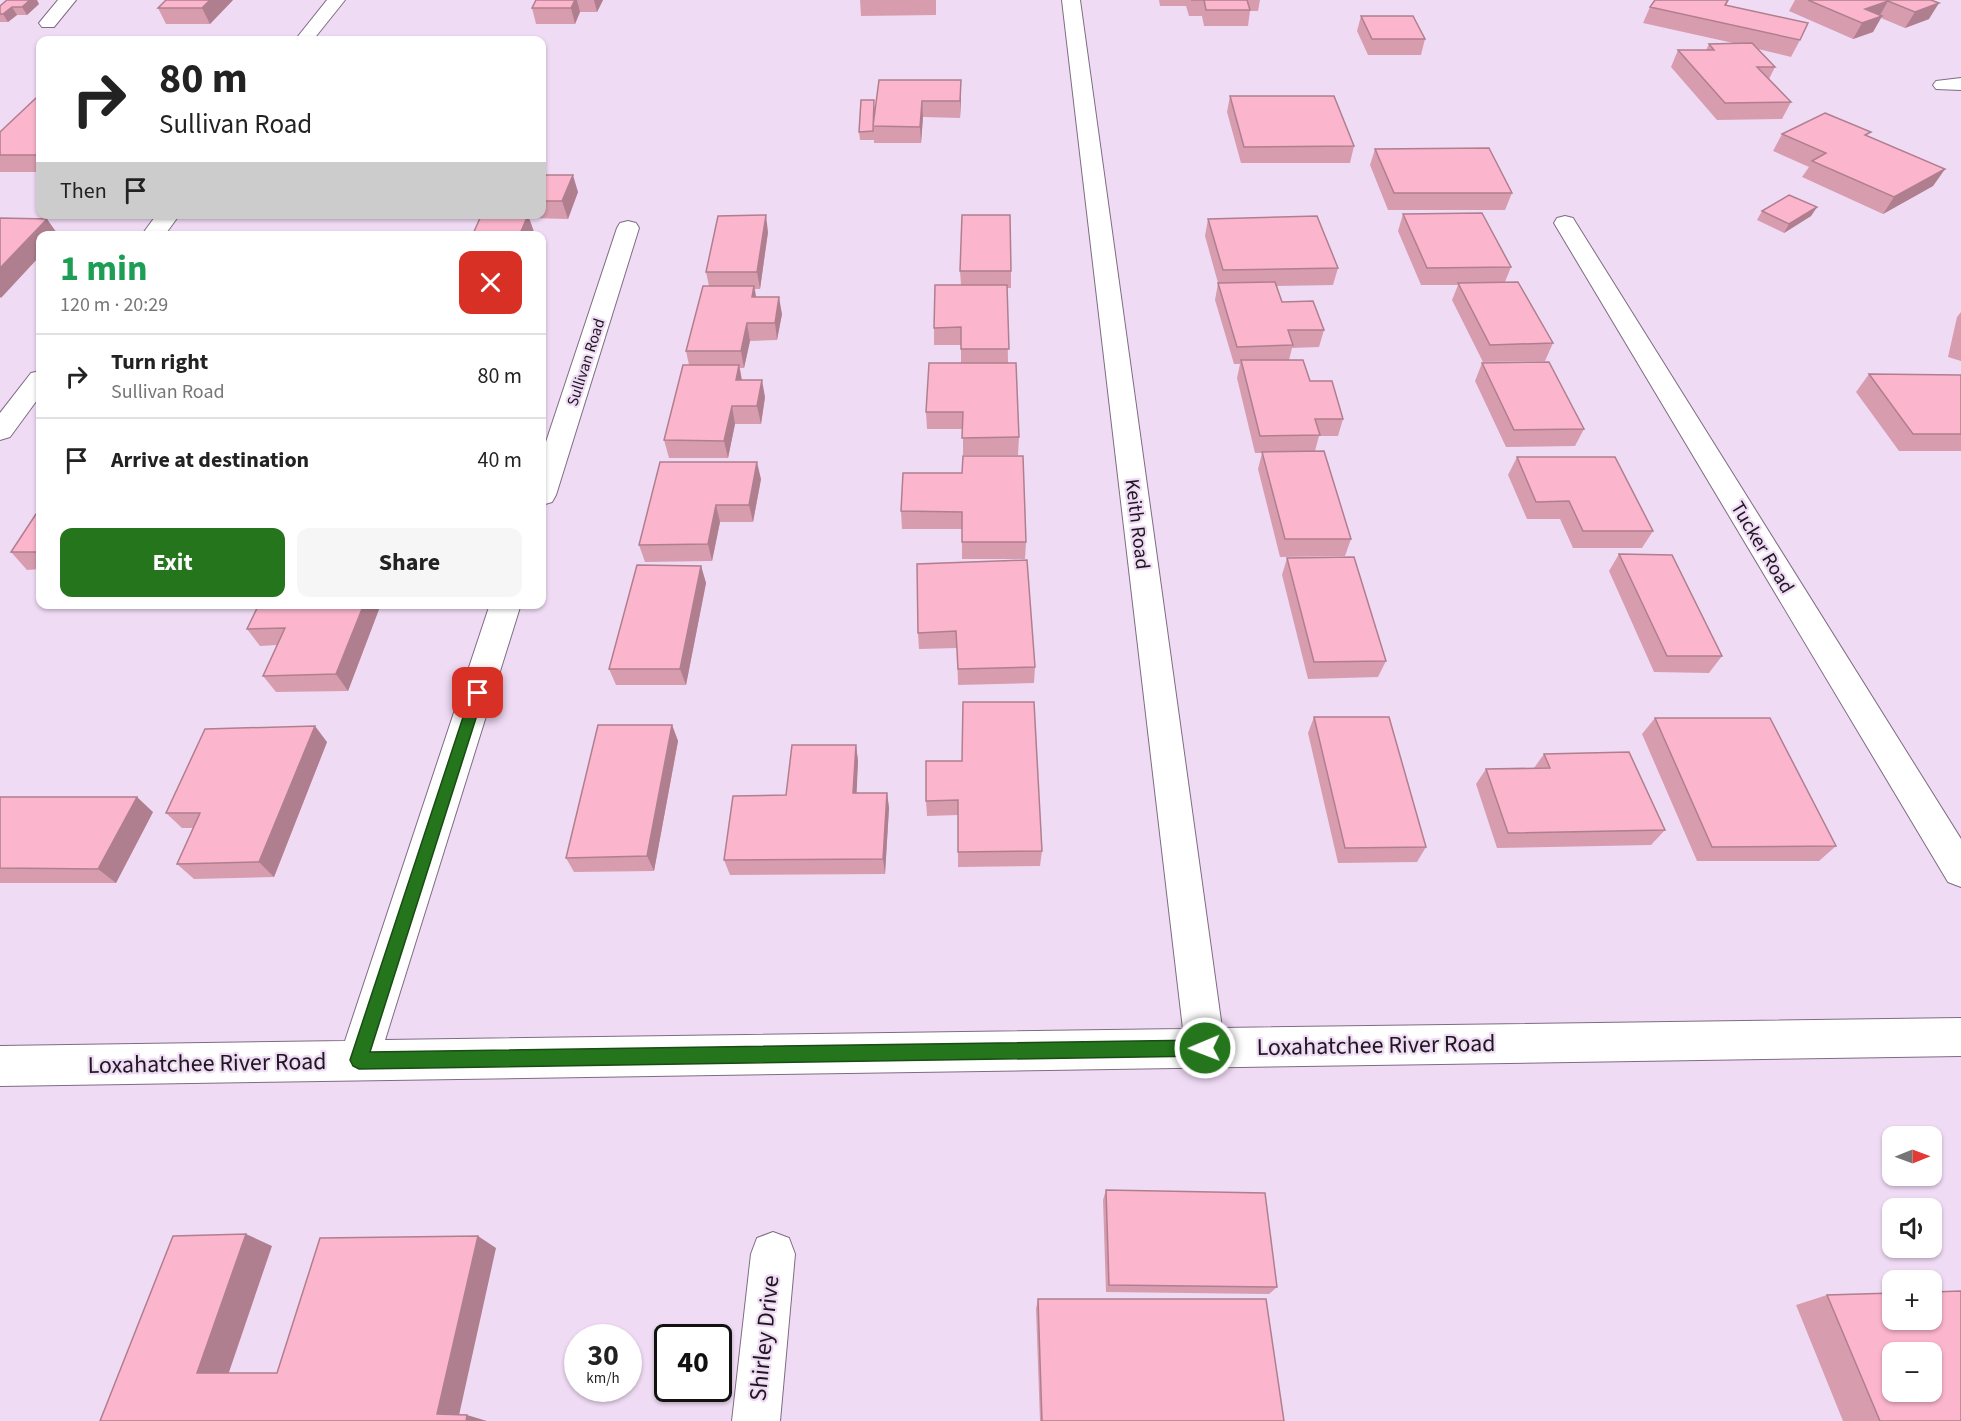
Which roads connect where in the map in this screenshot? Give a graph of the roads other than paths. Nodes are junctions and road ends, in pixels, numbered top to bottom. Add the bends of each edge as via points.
1 (67, 0) edge
2 (336, 0) edge
3 (1071, 0) edge
4 (48, 23) dead end
5 (307, 36) edge
6 (165, 219) edge
7 (1565, 223) dead end
8 (628, 228) dead end
9 (156, 231) edge
10 (36, 384) edge
11 (0, 431) edge
12 (546, 483) edge
13 (504, 609) edge
14 (1961, 872) edge
15 (1961, 1037) edge
16 (1205, 1048) junction
17 (359, 1060) junction
18 (0, 1066) edge
19 (773, 1254) dead end
20 (756, 1421) edge

1 - 4 street
2 - 5 street
3 - 16 street, Keith Road
6 - 9 street
7 - 14 street, Tucker Road
8 - 12 street, Sullivan Road
10 - 11 street
13 - 17 street
15 - 16 street, Loxahatchee River Road
16 - 17 street, Loxahatchee River Road
17 - 18 street, Loxahatchee River Road
19 - 20 street, Shirley Drive

